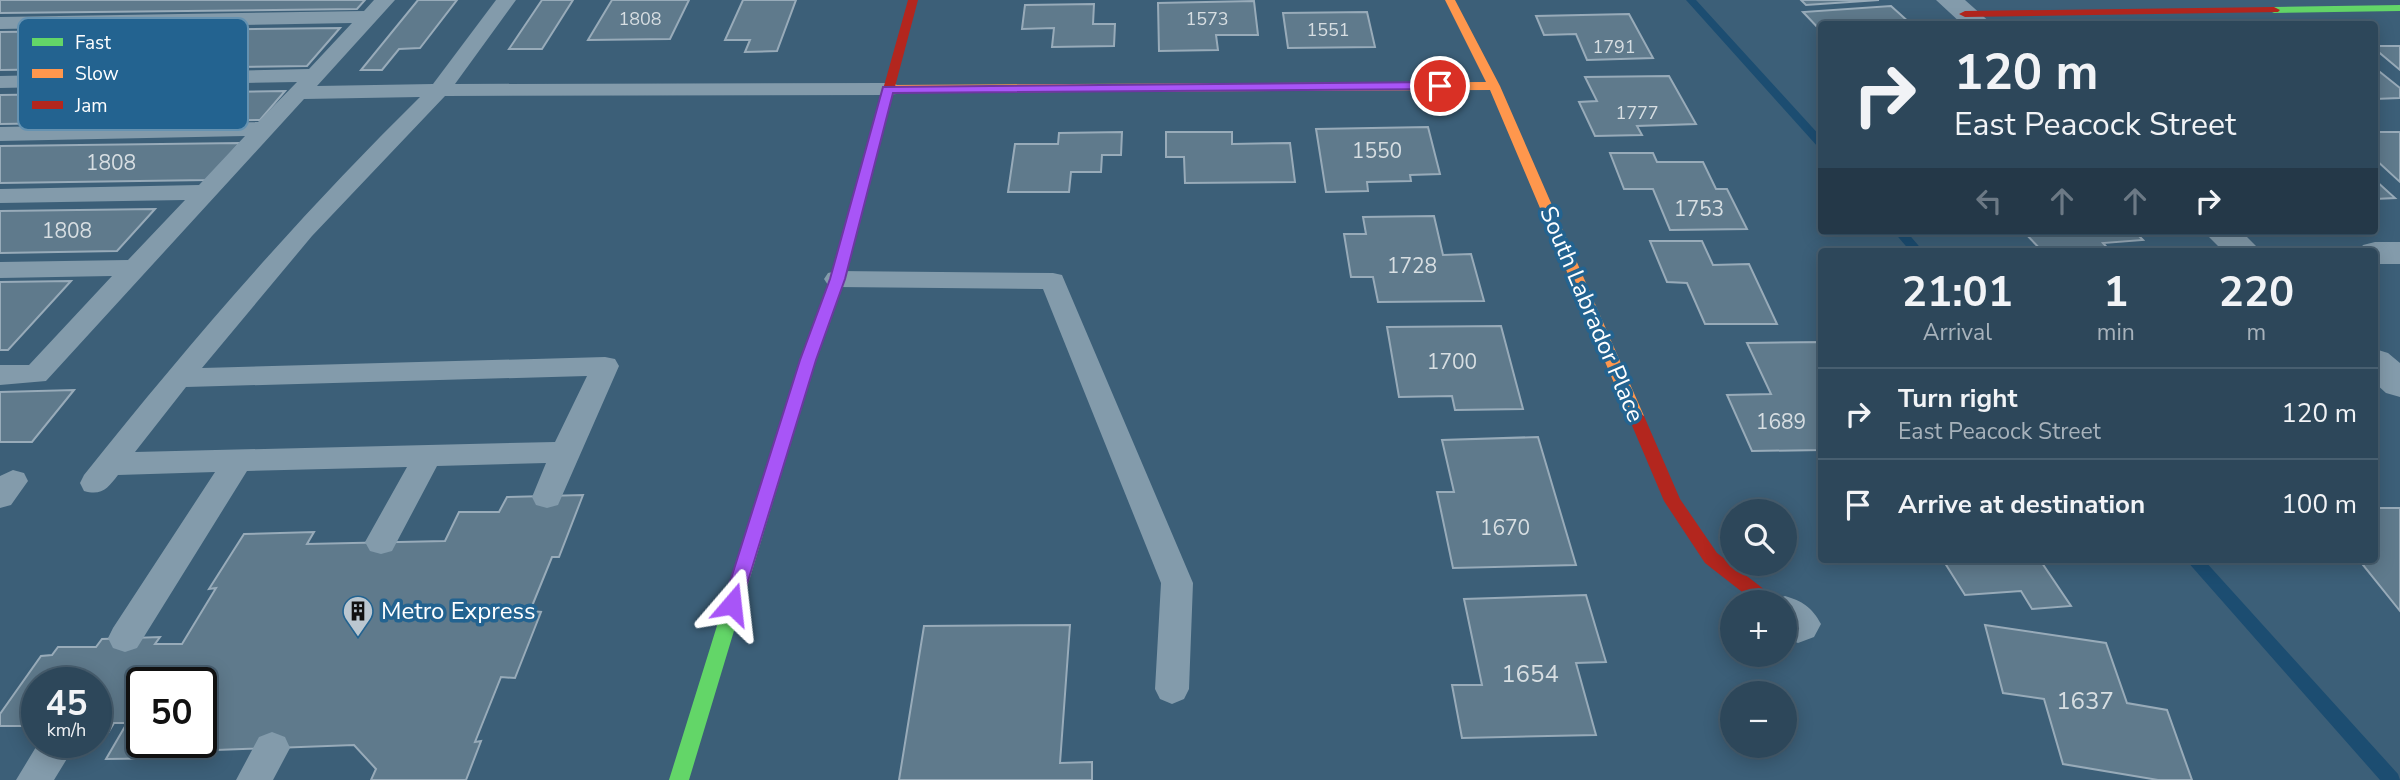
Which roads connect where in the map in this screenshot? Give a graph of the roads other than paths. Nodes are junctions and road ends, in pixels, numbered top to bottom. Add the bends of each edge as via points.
1 (386, 0) edge
2 (506, 0) edge
3 (913, 0) edge
4 (1450, 0) edge
5 (2400, 8) edge
6 (1964, 13) edge
7 (369, 18) junction
8 (248, 20) edge
9 (0, 23) edge
10 (18, 23) edge
11 (316, 75) junction
12 (248, 77) edge
13 (0, 82) edge
14 (18, 82) edge
15 (1494, 86) junction
16 (888, 89) junction
17 (439, 90) junction
18 (298, 93) junction
19 (248, 129) edge
20 (265, 129) junction
21 (212, 130) edge
22 (0, 134) edge
23 (206, 192) junction
24 (0, 196) edge
25 (2225, 235) edge
26 (2240, 248) edge
27 (2378, 253) edge
28 (2400, 253) edge
29 (136, 268) junction
30 (0, 270) edge
31 (837, 279) junction
32 (2378, 365) edge
33 (0, 375) edge
34 (178, 378) junction
35 (2400, 384) edge
36 (565, 452) junction
37 (427, 457) junction
38 (238, 461) junction
39 (547, 497) dead end
40 (381, 542) dead end
41 (1753, 590) edge
42 (125, 638) dead end
43 (1172, 689) dead end
44 (272, 748) dead end
45 (49, 758) edge
46 (34, 780) edge
47 (254, 780) edge
48 (679, 780) edge

1 - 7 lane
2 - 17 lane
3 - 16 street
4 - 15 street, South Labrador Place
5 - 6 street
7 - 8 lane
7 - 11 lane
9 - 10 lane
11 - 12 lane
11 - 18 lane
13 - 14 lane
15 - 16 street
15 - 41 street, South Labrador Place via 1673,501 1711,558
16 - 17 lane
16 - 31 street
17 - 18 lane
17 - 34 lane via 375,155
18 - 20 lane
19 - 20 lane
20 - 23 lane
21 - 22 lane
23 - 24 lane
23 - 29 lane
25 - 26 street
27 - 28 street
29 - 30 lane
29 - 33 lane via 36,374
31 - 43 lane via 1053,281 1177,583
31 - 48 street via 795,400
32 - 35 street
34 - 36 lane via 605,366
34 - 38 lane via 102,473
36 - 37 lane
36 - 39 lane
37 - 38 lane
37 - 40 lane
38 - 42 lane
44 - 47 lane
45 - 46 lane

